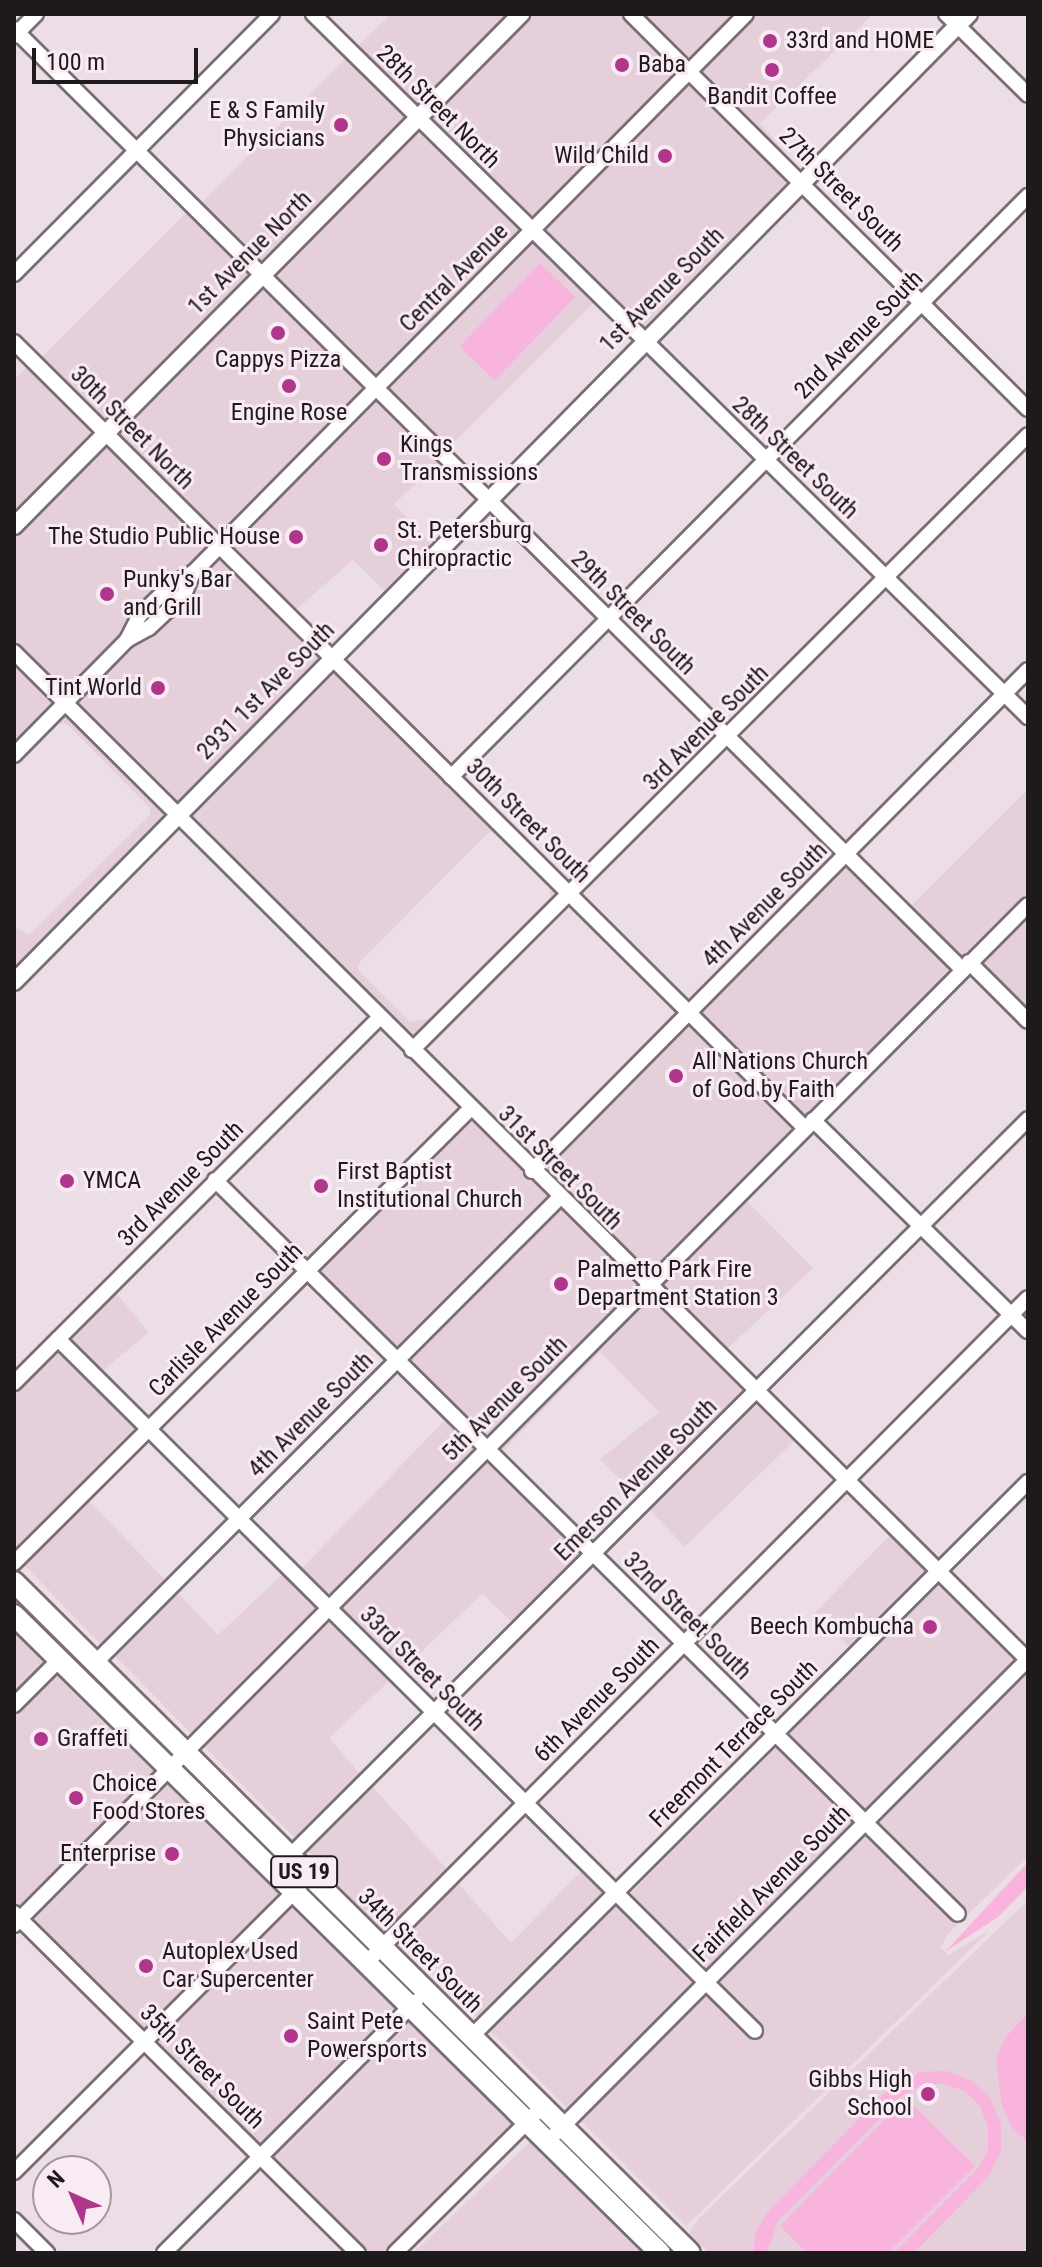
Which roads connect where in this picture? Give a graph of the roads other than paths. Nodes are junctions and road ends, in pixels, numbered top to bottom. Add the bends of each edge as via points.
1 (36, 14) edge
2 (272, 14) edge
3 (313, 14) edge
4 (521, 14) edge
5 (631, 14) edge
6 (746, 14) edge
7 (958, 18) edge
8 (15, 32) edge
9 (690, 71) junction
10 (1028, 95) edge
11 (418, 118) junction
12 (136, 151) junction
13 (803, 182) junction
14 (1028, 196) edge
15 (531, 231) junction
16 (14, 274) edge
17 (261, 276) junction
18 (922, 304) junction
19 (14, 342) edge
20 (644, 343) junction
21 (375, 389) junction
22 (1028, 409) edge
23 (106, 434) junction
24 (1028, 435) edge
25 (765, 460) junction
26 (488, 500) junction
27 (14, 526) edge
28 (220, 546) junction
29 (887, 578) junction
30 (389, 601) joint
31 (608, 618) junction
32 (14, 652) edge
33 (333, 657) junction
34 (1028, 670) edge
35 (1005, 694) junction
36 (65, 703) junction
37 (1028, 717) edge
38 (727, 737) junction
39 (14, 755) edge
40 (451, 777) junction
41 (176, 816) junction
42 (846, 854) junction
43 (571, 895) junction
44 (1028, 905) edge
45 (966, 966) junction
46 (14, 982) edge
47 (690, 1012) junction
48 (379, 1018) junction
49 (1028, 1021) edge
50 (412, 1050) junction
51 (470, 1109) junction
52 (1028, 1119) edge
53 (809, 1124) junction
54 (532, 1171) junction
55 (215, 1180) junction
56 (559, 1198) junction
57 (919, 1228) junction
58 (306, 1270) junction
59 (648, 1286) junction
60 (1028, 1298) edge
61 (1011, 1314) junction
62 (1028, 1331) edge
63 (58, 1339) junction
64 (397, 1360) junction
65 (14, 1383) edge
66 (755, 1392) junction
67 (148, 1429) junction
68 (487, 1449) junction
69 (846, 1481) junction
70 (1028, 1482) edge
71 (239, 1519) junction
72 (593, 1554) junction
73 (14, 1563) edge
74 (938, 1572) junction
75 (17, 1588) edge
76 (329, 1608) junction
77 (14, 1615) edge
78 (684, 1644) junction
79 (1028, 1659) edge
80 (59, 1660) junction
81 (95, 1663) junction
82 (14, 1705) edge
83 (434, 1712) junction
84 (775, 1734) junction
85 (184, 1753) junction
86 (169, 1768) junction
87 (526, 1803) junction
88 (865, 1822) junction
89 (289, 1858) junction
90 (274, 1873) junction
91 (309, 1877) junction
92 (294, 1892) junction
93 (616, 1893) junction
94 (958, 1914) dead end
95 (16, 1919) edge
96 (381, 1948) junction
97 (366, 1963) junction
98 (706, 1982) junction
99 (417, 1999) junction
100 (755, 2031) dead end
101 (470, 2038) junction
102 (144, 2042) junction
103 (543, 2106) junction
104 (527, 2121) junction
105 (563, 2126) junction
106 (547, 2141) junction
107 (261, 2156) junction
108 (14, 2172) edge
109 (14, 2220) edge
110 (47, 2253) edge
111 (164, 2253) edge
112 (358, 2253) edge
113 (395, 2253) edge
114 (660, 2253) edge
115 (690, 2253) edge

1 - 8 street
2 - 12 street
3 - 11 street, 28th Street North
4 - 11 main road, 1st Avenue North
5 - 9 street, 27th Street South
6 - 9 street, Central Avenue
7 - 10 street
7 - 13 main road, 1st Avenue South
8 - 12 street, 29th Street South
9 - 13 street, 27th Street South
9 - 15 street, Central Avenue
11 - 15 street, 28th Street North
11 - 17 main road, 1st Avenue North
12 - 16 street
12 - 17 street, 29th Street South
13 - 18 street, 27th Street South
13 - 20 main road, 1st Avenue South
14 - 18 street, 2nd Avenue South
15 - 20 street, 28th Street South
15 - 21 street, Central Avenue
17 - 21 street, 29th Street South
17 - 23 main road, 1st Avenue North
18 - 22 street, 27th Street South
18 - 25 street, 2nd Avenue South
19 - 23 street, 30th Street North
20 - 25 street, 28th Street South
20 - 26 main road, 1st Avenue South
21 - 26 street, 29th Street South
21 - 28 street, Central Avenue
23 - 27 main road, 1st Avenue North
23 - 28 street, 30th Street North
24 - 29 street, 3rd Avenue South
25 - 29 street, 28th Street South
25 - 31 street, 2nd Avenue South
26 - 30 main road, 1st Avenue South
26 - 31 street, 29th Street South
28 - 33 street, 30th Street South
28 - 36 street, Central Avenue via 139,616 127,640
29 - 35 street, 28th Street South
29 - 38 street, 3rd Avenue South
30 - 33 main road, 2931 1st Ave South
31 - 38 street, 29th Street South
31 - 40 street, 2nd Avenue South
32 - 36 street, 31st Street South
33 - 40 street, 30th Street South
33 - 41 main road, 2931 1st Ave South
34 - 35 street, 4th Avenue South
35 - 37 street, 28th Street South
35 - 42 street, 4th Avenue South
36 - 39 street, Central Avenue
36 - 41 street, 31st Street South
38 - 42 street, 29th Street South
38 - 43 street, 3rd Avenue South
40 - 43 street, 30th Street South
41 - 46 main road
41 - 48 street, 31st Street South
42 - 45 street, 29th Street South
42 - 47 street, 4th Avenue South
43 - 47 street, 30th Street South
43 - 50 street, 3rd Avenue South
44 - 45 street, 5th Avenue South
45 - 49 street, 29th Street South
45 - 53 street, 5th Avenue South
47 - 53 street, 30th Street South
47 - 54 street, 4th Avenue South
48 - 50 street, 31st Street South
48 - 55 street, 3rd Avenue South
50 - 51 street, 31st Street South
51 - 54 street, 31st Street South
51 - 58 street, Carlisle Avenue South
52 - 57 street, Emerson Avenue South
53 - 57 street, 30th Street South
53 - 59 street, 5th Avenue South
54 - 56 street, 31st Street South
55 - 58 street, 32nd Street South
55 - 63 street, 3rd Avenue South
56 - 59 street, 31st Street South
56 - 64 street, 4th Avenue South
57 - 61 street, 30th Street South
57 - 66 street, Emerson Avenue South
58 - 64 street, 32nd Street South
58 - 67 street, Carlisle Avenue South
59 - 66 street, 31st Street South
59 - 68 street, 5th Avenue South
60 - 61 street, 6th Avenue South
61 - 62 street, 30th Street South
61 - 69 street, 6th Avenue South
63 - 65 street, 3rd Avenue South
63 - 67 street, 33rd Street South
64 - 68 street, 32nd Street South
64 - 71 street, 4th Avenue South
66 - 69 street, 31st Street South
66 - 72 street, Emerson Avenue South
67 - 71 street, 33rd Street South
67 - 73 street, Carlisle Avenue South
68 - 72 street, 32nd Street South
68 - 76 street, 5th Avenue South
69 - 74 street, 31st Street South
69 - 78 street, 6th Avenue South
70 - 74 street, Freemont Terrace South
71 - 76 street, 33rd Street South
71 - 81 street, 4th Avenue South
72 - 78 street, 32nd Street South
72 - 83 street, Emerson Avenue South
74 - 79 street, 31st Street South
74 - 84 street, Freemont Terrace South
75 - 81 highway, 34th Street South / US 19
76 - 83 street, 33rd Street South
76 - 85 street, 5th Avenue South
77 - 80 highway, 34th Street South / US 19
78 - 84 street, 32nd Street South
78 - 87 street, 6th Avenue South
79 - 88 street, Fairfield Avenue South
80 - 82 street
80 - 86 highway, 34th Street South / US 19
81 - 85 highway, 34th Street South / US 19
83 - 87 street, 33rd Street South
83 - 89 street, Emerson Avenue South
84 - 88 street, 32nd Street South
84 - 93 street, Freemont Terrace South
85 - 86 street, 5th Avenue South
85 - 89 highway, 34th Street South / US 19
86 - 90 highway, 34th Street South / US 19
86 - 95 street, 5th Avenue South
87 - 93 street, 33rd Street South
87 - 96 street, 6th Avenue South
88 - 94 street, 32nd Street South
88 - 98 street, Fairfield Avenue South
89 - 90 street, Emerson Avenue South
89 - 91 highway, 34th Street South / US 19
90 - 92 highway, 34th Street South / US 19
91 - 92 street
91 - 96 highway, 34th Street South / US 19
92 - 97 highway, 34th Street South / US 19
92 - 102 street
93 - 98 street, 33rd Street South
93 - 101 street, Freemont Terrace South
95 - 102 street, 35th Street South
96 - 97 street, 6th Avenue South
96 - 99 highway, 34th Street South / US 19
97 - 99 highway, 34th Street South / US 19
98 - 100 street, 33rd Street South
98 - 105 street, Fairfield Avenue South
99 - 101 highway, 34th Street South / US 19
99 - 104 highway, 34th Street South / US 19
99 - 107 street
101 - 103 highway, 34th Street South / US 19
102 - 107 street, 35th Street South
102 - 108 street
103 - 104 street
103 - 105 highway, 34th Street South / US 19
104 - 106 highway, 34th Street South / US 19
104 - 113 street
105 - 106 street, Fairfield Avenue South
105 - 115 highway, 34th Street South / US 19
106 - 114 highway, 34th Street South / US 19
107 - 111 street
107 - 112 street, 35th Street South
109 - 110 street

